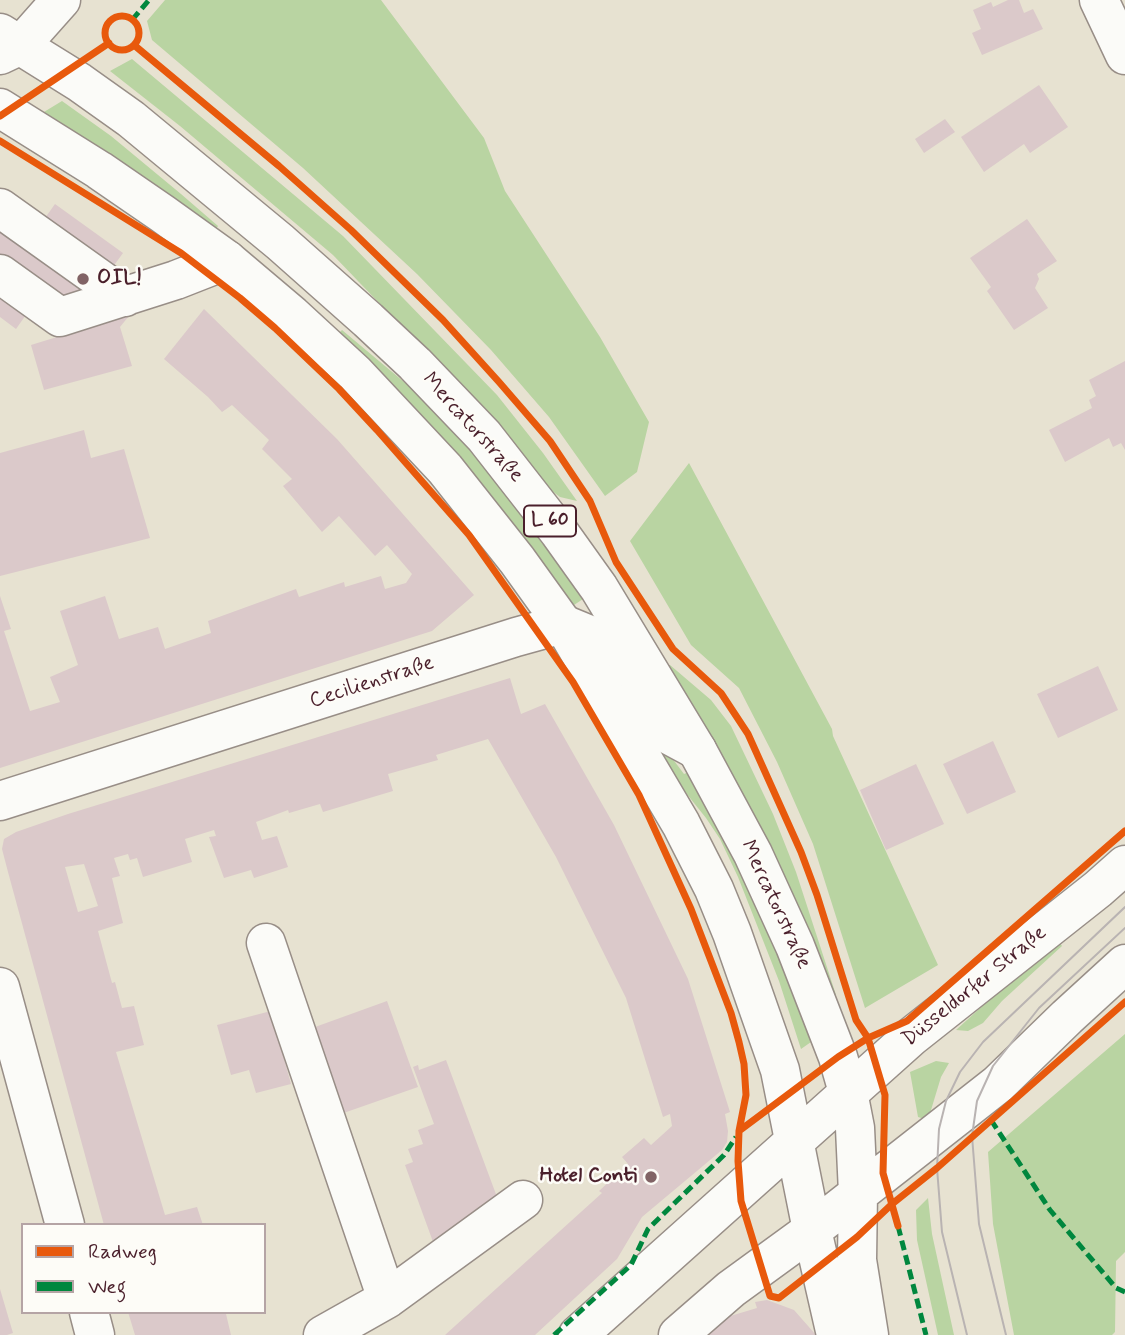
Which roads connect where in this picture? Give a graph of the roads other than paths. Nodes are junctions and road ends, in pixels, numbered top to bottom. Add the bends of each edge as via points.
1 (61, 0) edge
2 (1099, 0) edge
3 (7, 44) edge
4 (1125, 55) edge
5 (0, 107) edge
6 (0, 208) edge
7 (227, 260) junction
8 (0, 274) edge
9 (125, 298) junction
10 (563, 624) junction
11 (697, 750) junction
12 (0, 801) edge
13 (1125, 865) edge
14 (266, 943) dead end
15 (1125, 964) edge
16 (0, 987) edge
17 (848, 1092) junction
18 (794, 1141) junction
19 (858, 1193) junction
20 (523, 1200) dead end
21 (64, 1223) edge
22 (812, 1230) junction
23 (387, 1299) junction
24 (90, 1314) edge
25 (95, 1335) edge
26 (323, 1335) edge
27 (578, 1335) edge
28 (678, 1335) edge
29 (836, 1335) edge
30 (869, 1335) edge

1 - 3 main road
2 - 4 main road
3 - 11 main road, Mercatorstraße / L 60 via 131,119 280,242 432,382 484,436 559,532 631,638
5 - 7 main road, L 60
6 - 9 main road
7 - 9 main road
7 - 10 main road, L 60 via 292,315 394,414 488,522
8 - 9 main road via 60,317
10 - 11 main road via 602,640 656,728
10 - 12 main road, Cecilienstraße
10 - 18 main road, L 60 via 681,824 713,888 772,1044
11 - 17 main road, Mercatorstraße / L 60 via 775,899
13 - 17 main road, Düsseldorfer Straße
14 - 23 main road
15 - 19 main road via 999,1084
16 - 21 main road
17 - 18 main road, Düsseldorfer Straße
17 - 19 main road, Mercatorstraße / L 60
18 - 22 main road, L 60
18 - 27 main road, Düsseldorfer Straße
19 - 22 main road
19 - 30 main road, L 60 via 857,1260
20 - 23 main road
22 - 28 main road via 731,1289
22 - 29 main road, L 60
23 - 26 main road
24 - 25 main road

